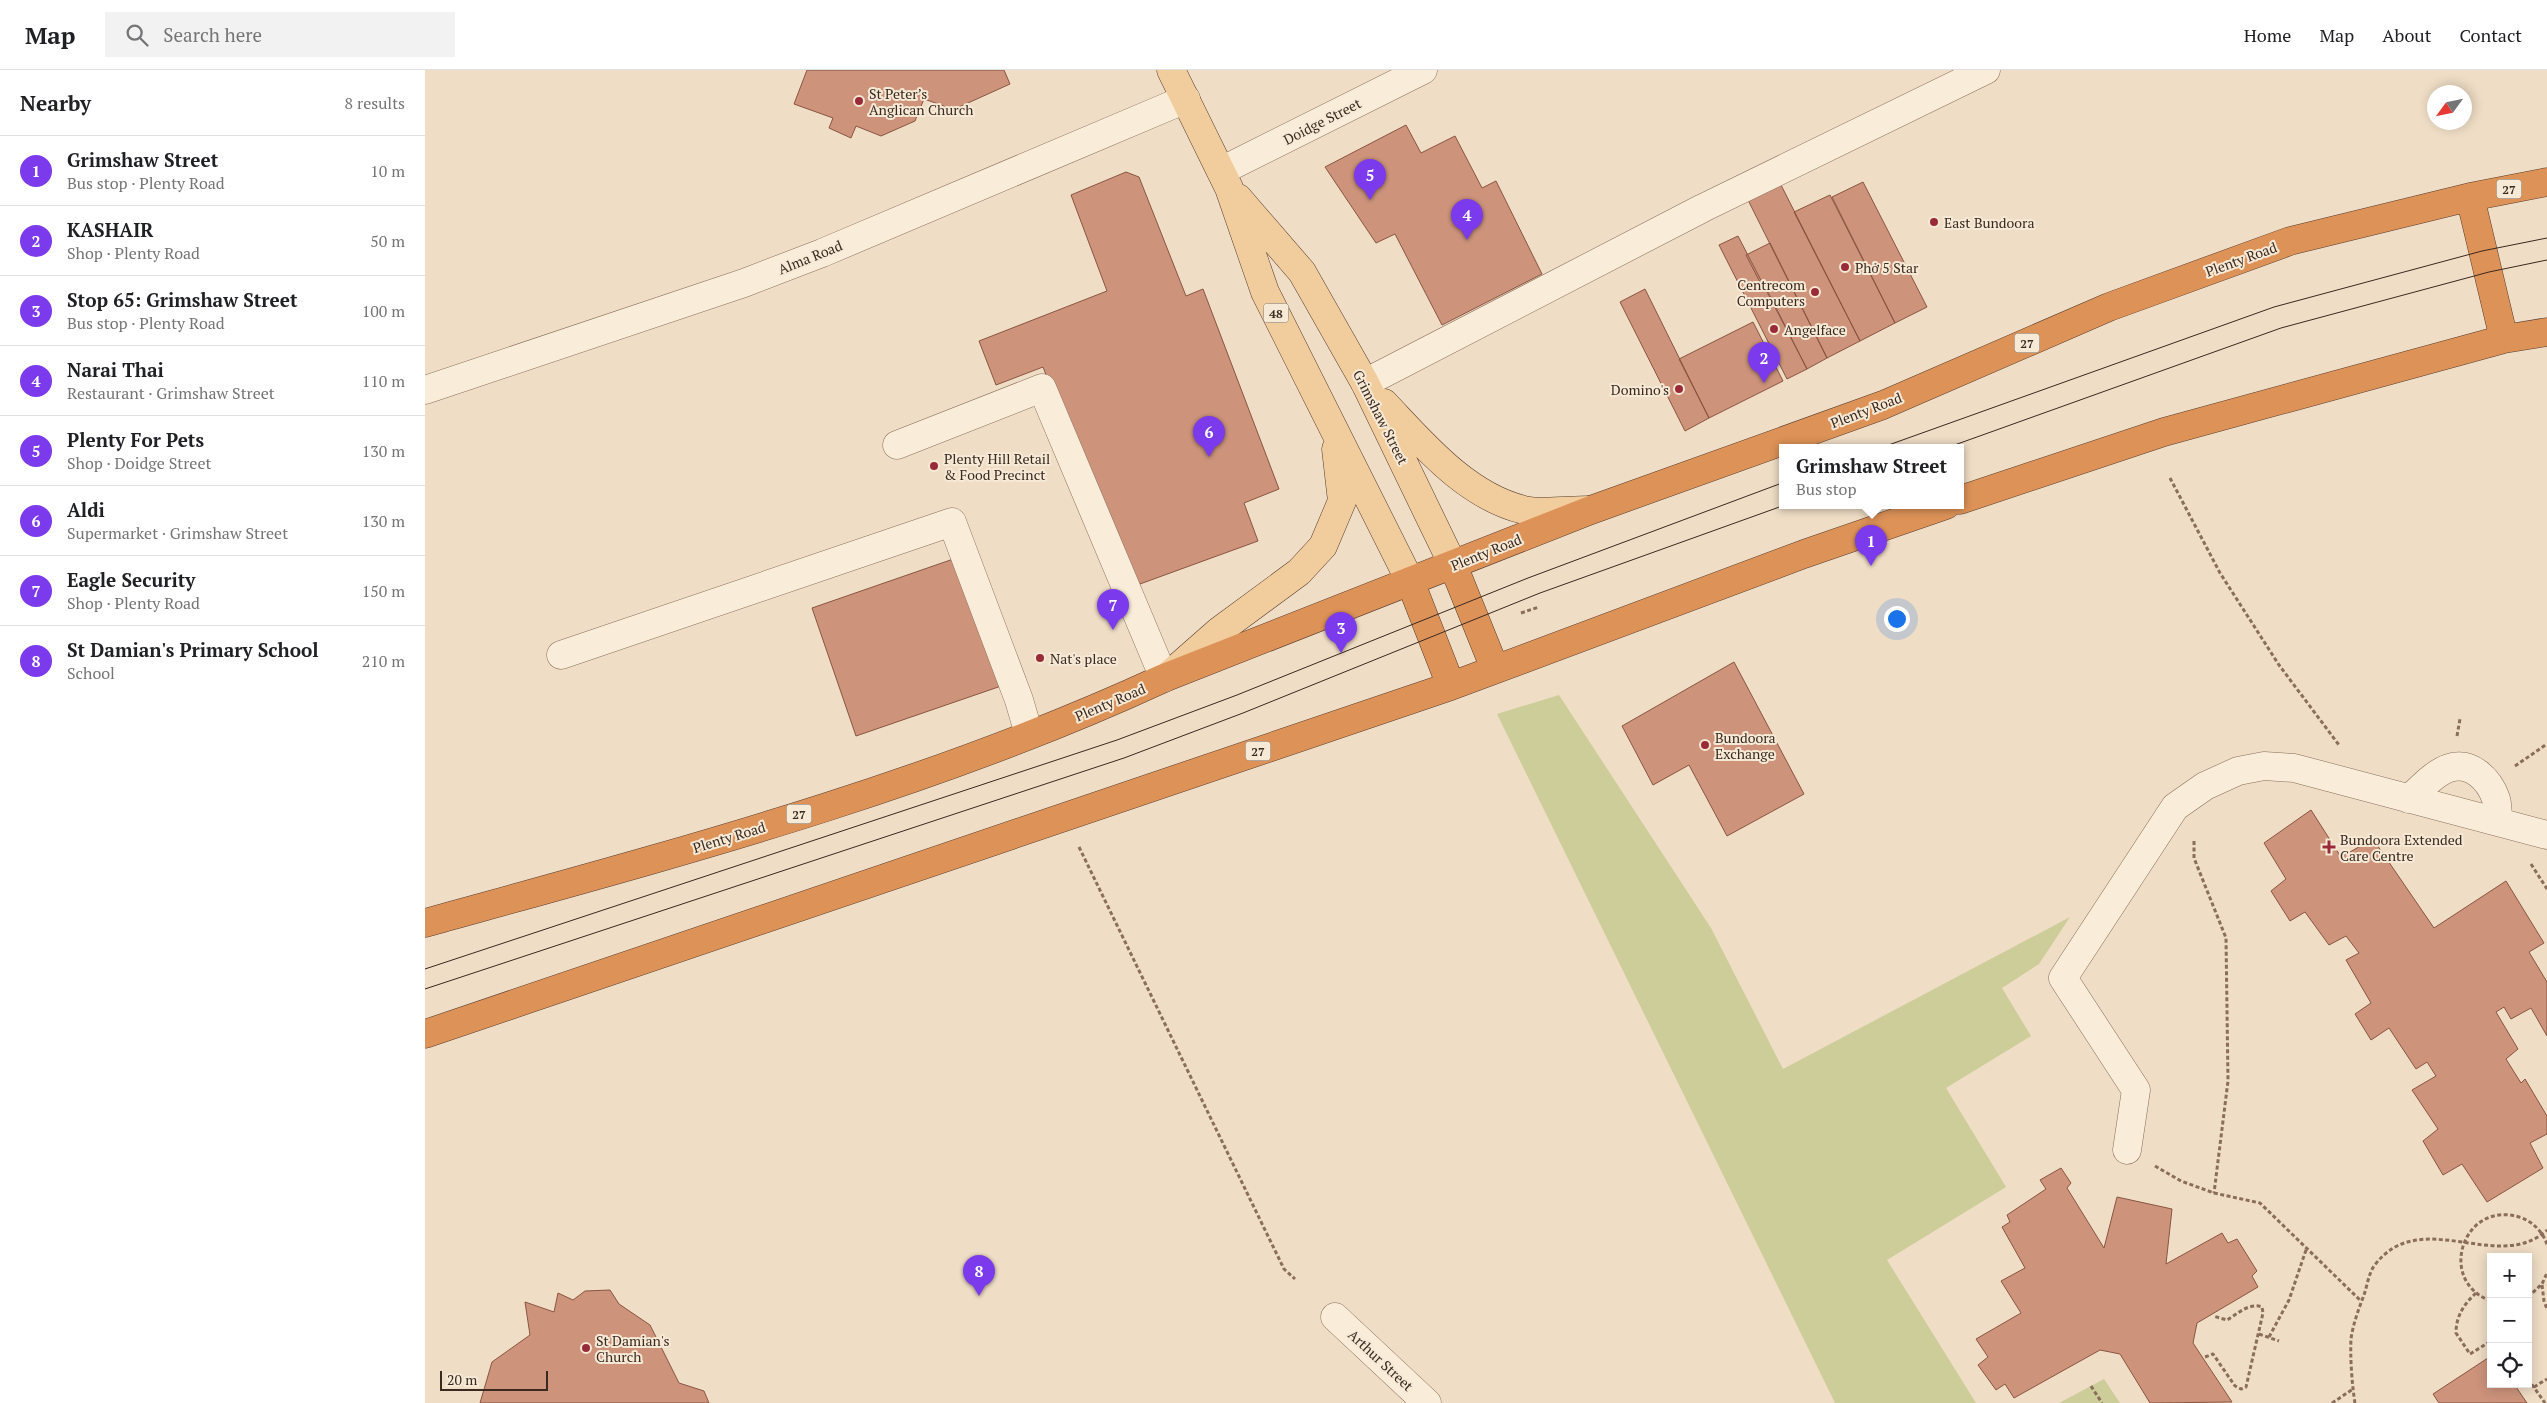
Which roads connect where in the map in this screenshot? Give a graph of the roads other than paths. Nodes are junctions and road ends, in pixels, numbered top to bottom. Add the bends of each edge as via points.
1 (1171, 70) edge
2 (1423, 70) edge
3 (1986, 70) edge
4 (1185, 99) junction
5 (1225, 179) junction
6 (2547, 182) edge
7 (2470, 197) junction
8 (2547, 332) edge
9 (2504, 339) junction
10 (1365, 384) junction
11 (425, 390) edge
12 (1335, 433) junction
13 (897, 445) dead end
14 (1964, 499) edge
15 (1934, 509) edge
16 (1591, 510) junction
17 (1453, 565) junction
18 (1410, 582) junction
19 (561, 654) dead end
20 (1495, 669) junction
21 (1164, 678) junction
22 (1451, 686) junction
23 (1029, 734) junction
24 (2409, 799) junction
25 (2499, 822) junction
26 (2547, 834) edge
27 (425, 923) edge
28 (425, 1034) edge
29 (2127, 1150) road end
30 (1335, 1317) dead end
31 (1427, 1403) edge

1 - 4 main road, Grimshaw Street / 48
2 - 5 street, Doidge Street
3 - 10 street via 1703,208
4 - 5 main road, Grimshaw Street / 48
4 - 11 street, Alma Road via 745,283
5 - 10 main road, Grimshaw Street / 48 via 1302,272
5 - 12 main road, Grimshaw Street / 48 via 1265,292
6 - 7 highway, Plenty Road / 27
7 - 9 highway
7 - 16 highway, Plenty Road / 27 via 2291,241 2109,307 1883,405
8 - 9 highway
9 - 14 highway via 2164,432
10 - 16 main road via 1443,464 1488,496 1525,511
10 - 17 main road, Grimshaw Street / 48
12 - 18 main road, Grimshaw Street / 48
12 - 21 main road via 1342,501 1323,546 1299,572 1219,631
13 - 21 street via 1042,388
15 - 20 highway, 27
16 - 17 highway, Plenty Road / 27
17 - 18 highway, Plenty Road / 27
17 - 20 highway, Grimshaw Street / 48
18 - 21 highway, Plenty Road / 27
18 - 22 highway, Grimshaw Street / 48
19 - 23 street via 952,522
20 - 22 highway, 27
21 - 23 highway, Plenty Road / 27 via 1111,703
22 - 28 highway, 27
23 - 27 highway, Plenty Road / 27 via 929,772 713,843
24 - 25 street
24 - 25 street via 2447,768 2472,769 2480,775 2496,800
24 - 29 street via 2294,768 2264,766 2238,771 2205,786 2175,807 2063,978 2136,1090
25 - 26 street
30 - 31 street, Arthur Street

